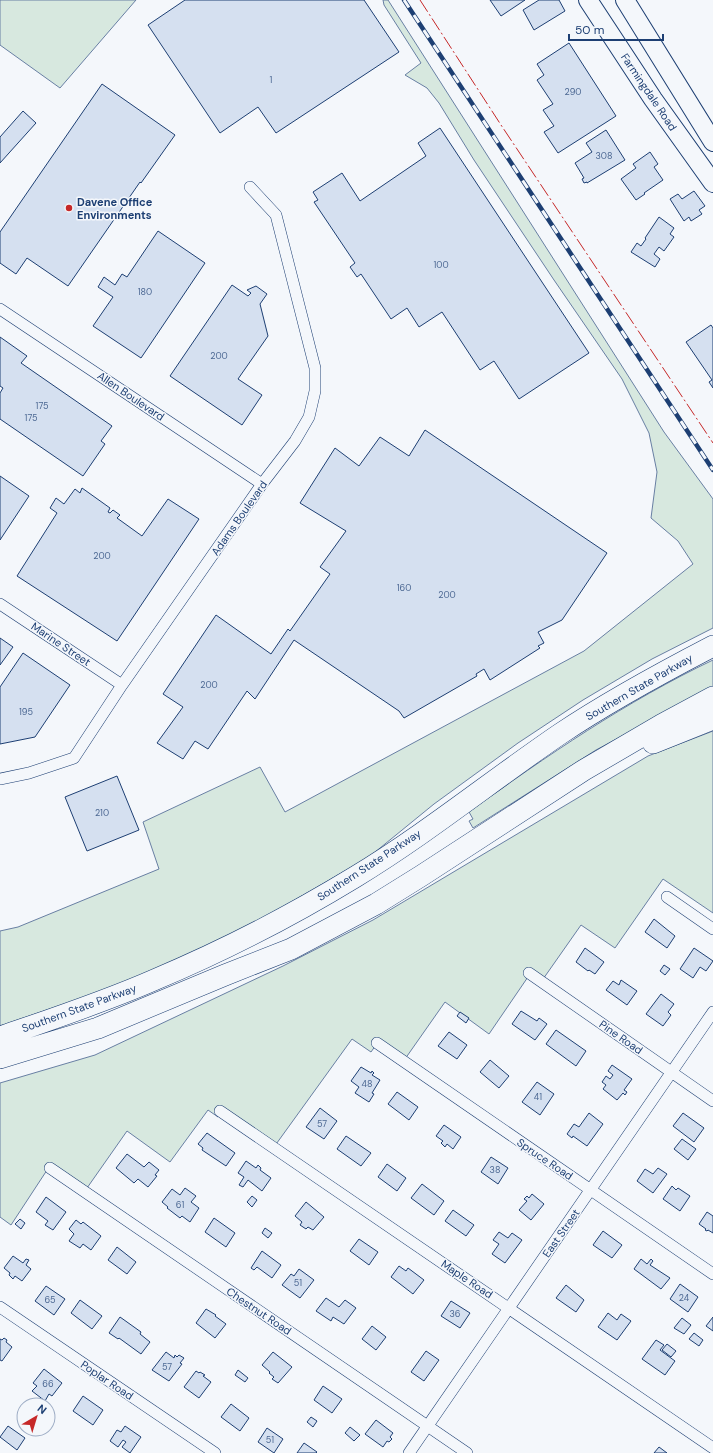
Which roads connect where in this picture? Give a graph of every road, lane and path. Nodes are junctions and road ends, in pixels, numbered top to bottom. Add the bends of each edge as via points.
1 (588, 0) edge
2 (626, 0) edge
3 (713, 142) edge
4 (713, 183) edge
5 (250, 187) dead end
6 (0, 309) edge
7 (262, 484) junction
8 (0, 604) edge
9 (713, 646) edge
10 (122, 685) junction
11 (713, 697) edge
12 (713, 719) edge
13 (584, 770) junction
14 (0, 779) edge
15 (667, 898) dead end
16 (713, 929) edge
17 (529, 973) dead end
18 (713, 1012) edge
19 (0, 1036) edge
20 (376, 1044) dead end
21 (0, 1058) edge
22 (672, 1073) junction
23 (713, 1101) edge
24 (220, 1111) dead end
25 (50, 1168) dead end
26 (591, 1191) junction
27 (713, 1274) edge
28 (0, 1307) edge
29 (510, 1308) junction
30 (428, 1426) junction
31 (713, 1448) edge
32 (214, 1453) edge
33 (410, 1453) edge
34 (467, 1453) edge

1 - 4 main road, Farmingdale Road via 653,99
2 - 3 main road
5 - 7 street, Adams Boulevard via 276,215 315,368 315,391 309,417 295,441
6 - 7 street, Allen Boulevard
7 - 10 street, Adams Boulevard
8 - 10 street, Marine Street
9 - 19 highway, Southern State Parkway via 638,685 599,709 561,733 394,852 276,922 154,981
10 - 14 street, Adams Boulevard via 74,758 29,773
11 - 13 highway, Southern State Parkway
12 - 13 highway
13 - 21 highway, Southern State Parkway via 382,900 291,949 98,1028
15 - 16 street
17 - 22 street, Pine Road
18 - 22 street, East Street
20 - 26 street, Spruce Road
22 - 23 street, Pine Road
22 - 26 street, East Street
24 - 29 street, Maple Road
25 - 30 street, Chestnut Road
26 - 27 street, Spruce Road
26 - 29 street, East Street
28 - 32 street, Poplar Road
29 - 30 street, East Street
29 - 31 street, Maple Road
30 - 33 street, East Street
30 - 34 street, Chestnut Road

